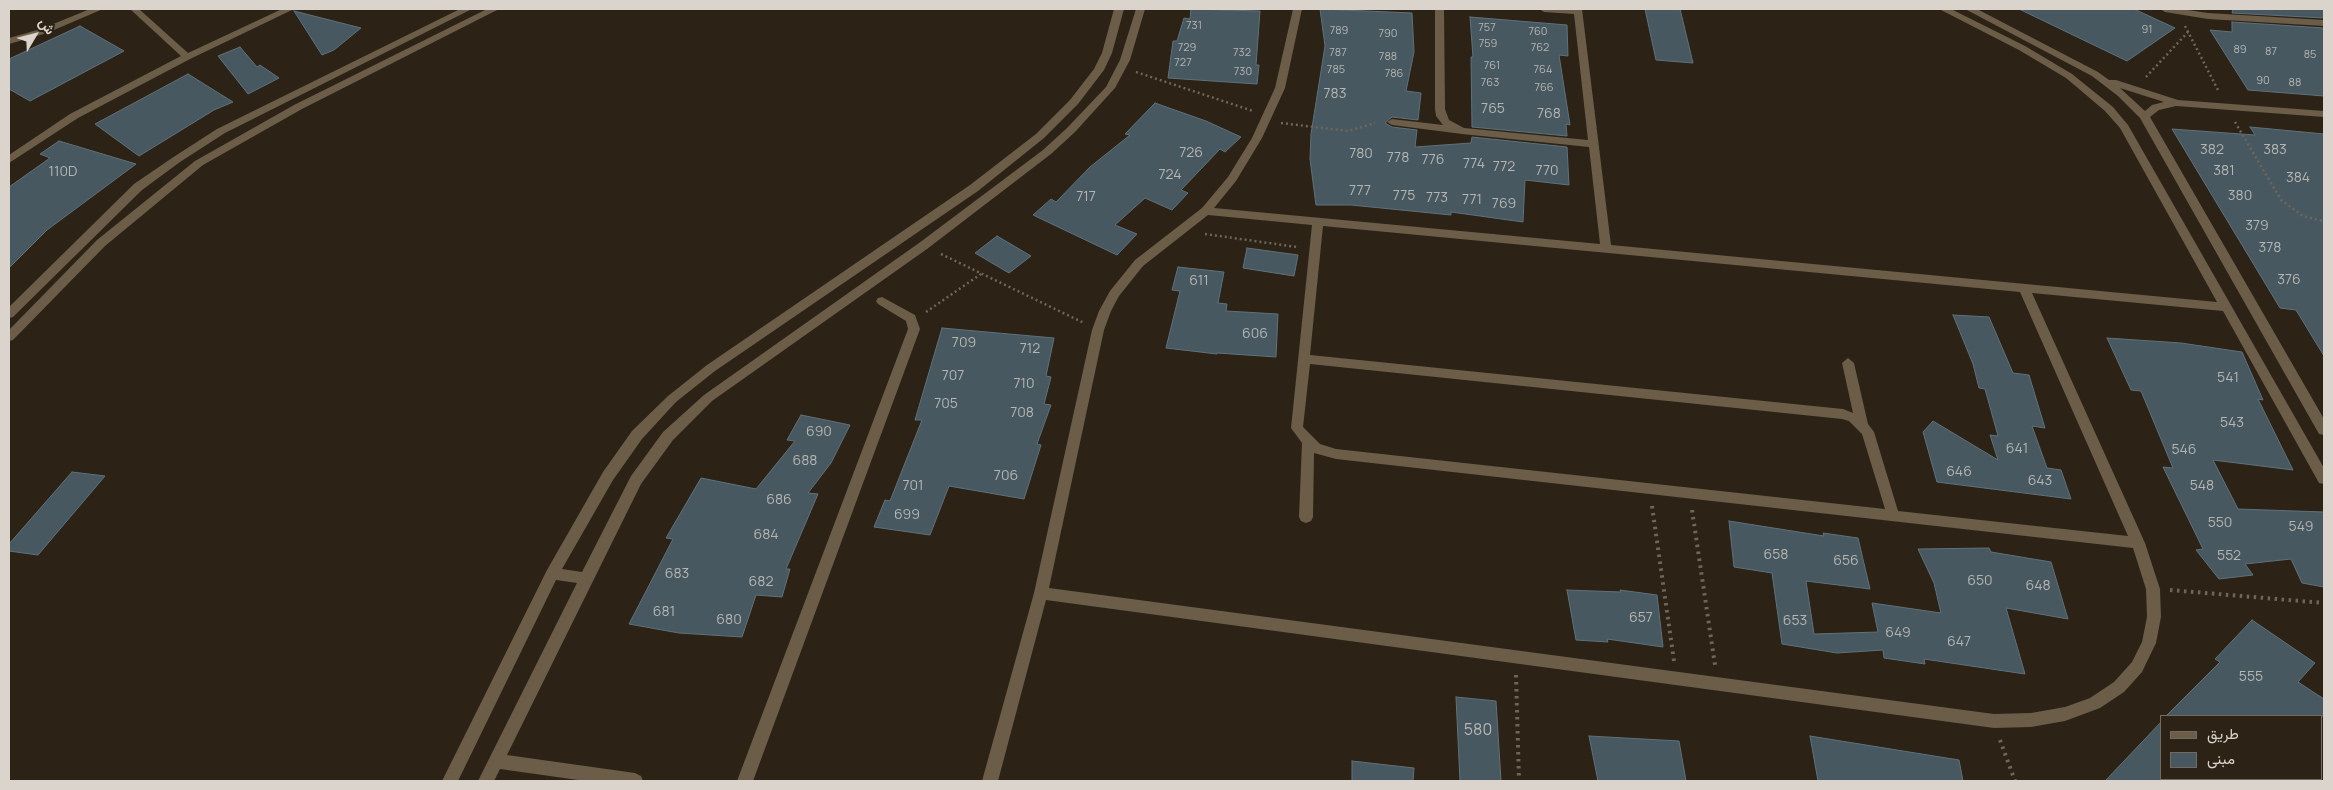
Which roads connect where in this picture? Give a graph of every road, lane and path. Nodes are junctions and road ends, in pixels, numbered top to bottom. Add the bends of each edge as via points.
1 (98, 9) edge
2 (134, 9) edge
3 (289, 9) edge
4 (467, 9) edge
5 (494, 9) edge
6 (1119, 9) edge
7 (1128, 9) edge
8 (1141, 9) edge
9 (1298, 9) edge
10 (1440, 9) edge
11 (1544, 9) edge
12 (1944, 9) edge
13 (1970, 9) edge
14 (2165, 9) edge
15 (1578, 10) edge
16 (479, 12) edge
17 (2178, 12) junction
18 (2324, 22) edge
19 (2001, 25) junction
20 (1989, 31) junction
21 (2188, 32) junction
22 (9, 41) edge
23 (187, 57) junction
24 (1122, 68) junction
25 (2095, 74) junction
26 (2134, 90) junction
27 (2176, 103) junction
28 (2227, 107) junction
29 (2324, 114) edge
30 (2144, 116) junction
31 (1267, 119) junction
32 (1392, 122) joint
33 (1462, 131) junction
34 (1594, 144) junction
35 (9, 160) edge
36 (1206, 211) junction
37 (1318, 221) junction
38 (2324, 221) edge
39 (1182, 230) junction
40 (923, 246) junction
41 (1606, 248) junction
42 (1315, 250) junction
43 (981, 274) junction
44 (2024, 288) junction
45 (882, 301) dead end
46 (2225, 307) junction
47 (9, 314) edge
48 (914, 325) junction
49 (1098, 330) junction
50 (9, 337) edge
51 (1304, 359) junction
52 (1848, 364) dead end
53 (1862, 424) junction
54 (2324, 430) edge
55 (1308, 442) junction
56 (2324, 479) edge
57 (1650, 488) junction
58 (1689, 492) junction
59 (1893, 515) junction
60 (1306, 517) dead end
61 (2138, 542) junction
62 (552, 574) junction
63 (586, 578) junction
64 (2153, 589) junction
65 (1041, 593) junction
66 (2324, 603) edge
67 (1516, 656) junction
68 (1677, 678) junction
69 (1718, 683) junction
70 (1994, 720) junction
71 (495, 761) junction
72 (450, 781) edge
73 (486, 781) edge
74 (635, 781) edge
75 (745, 781) edge
76 (990, 781) edge
77 (1519, 781) edge
78 (2015, 781) edge

1 - 22 street via 44,32
2 - 23 street
3 - 23 street
4 - 47 street via 221,131 176,160 138,187
5 - 16 street
6 - 62 street via 1099,70 1074,102 1040,136 974,188 711,368 660,411 637,435 608,476
7 - 8 street
8 - 24 street
9 - 31 street via 1287,63
10 - 33 street via 1441,116 1445,122
11 - 15 street
12 - 20 street
13 - 19 street
14 - 17 street
15 - 34 street
16 - 50 street via 199,163 101,243
17 - 18 street
17 - 21 path
19 - 20 street
19 - 25 street
20 - 46 street via 2070,76 2109,109 2124,127
21 - 26 path
21 - 28 path
23 - 35 street via 74,116
24 - 31 path
24 - 40 street via 1102,98 1047,152
25 - 26 street
25 - 30 street
26 - 27 street
27 - 28 street
27 - 30 street via 2156,107
28 - 29 street
28 - 38 path via 2280,200 2303,216
30 - 54 street
31 - 32 path via 1348,131
31 - 36 street via 1232,179
32 - 33 street
33 - 34 street
34 - 41 street
36 - 37 street
36 - 39 street
37 - 41 street
37 - 42 street
39 - 42 path
39 - 49 street via 1125,278
40 - 43 path
40 - 63 street via 730,382 688,417 636,480
41 - 44 street
42 - 51 street
43 - 48 path
43 - 49 path
44 - 46 street
44 - 61 street
45 - 48 street via 908,315
46 - 56 street
48 - 75 street
49 - 65 street
51 - 53 street via 1833,412
51 - 55 street via 1297,428
52 - 53 street
53 - 59 street via 1872,440
55 - 57 street via 1336,454
55 - 60 street
57 - 58 street
57 - 68 path
58 - 59 street
58 - 69 path
59 - 61 street
61 - 64 street
62 - 63 street
62 - 72 street
63 - 71 street
64 - 66 path
64 - 70 street via 2154,617 2149,643 2137,667 2119,687 2095,703 2065,714 2031,720
65 - 67 street
65 - 76 street
67 - 68 street
67 - 77 path
68 - 69 street
69 - 70 street
70 - 78 path
71 - 73 street
71 - 74 street

